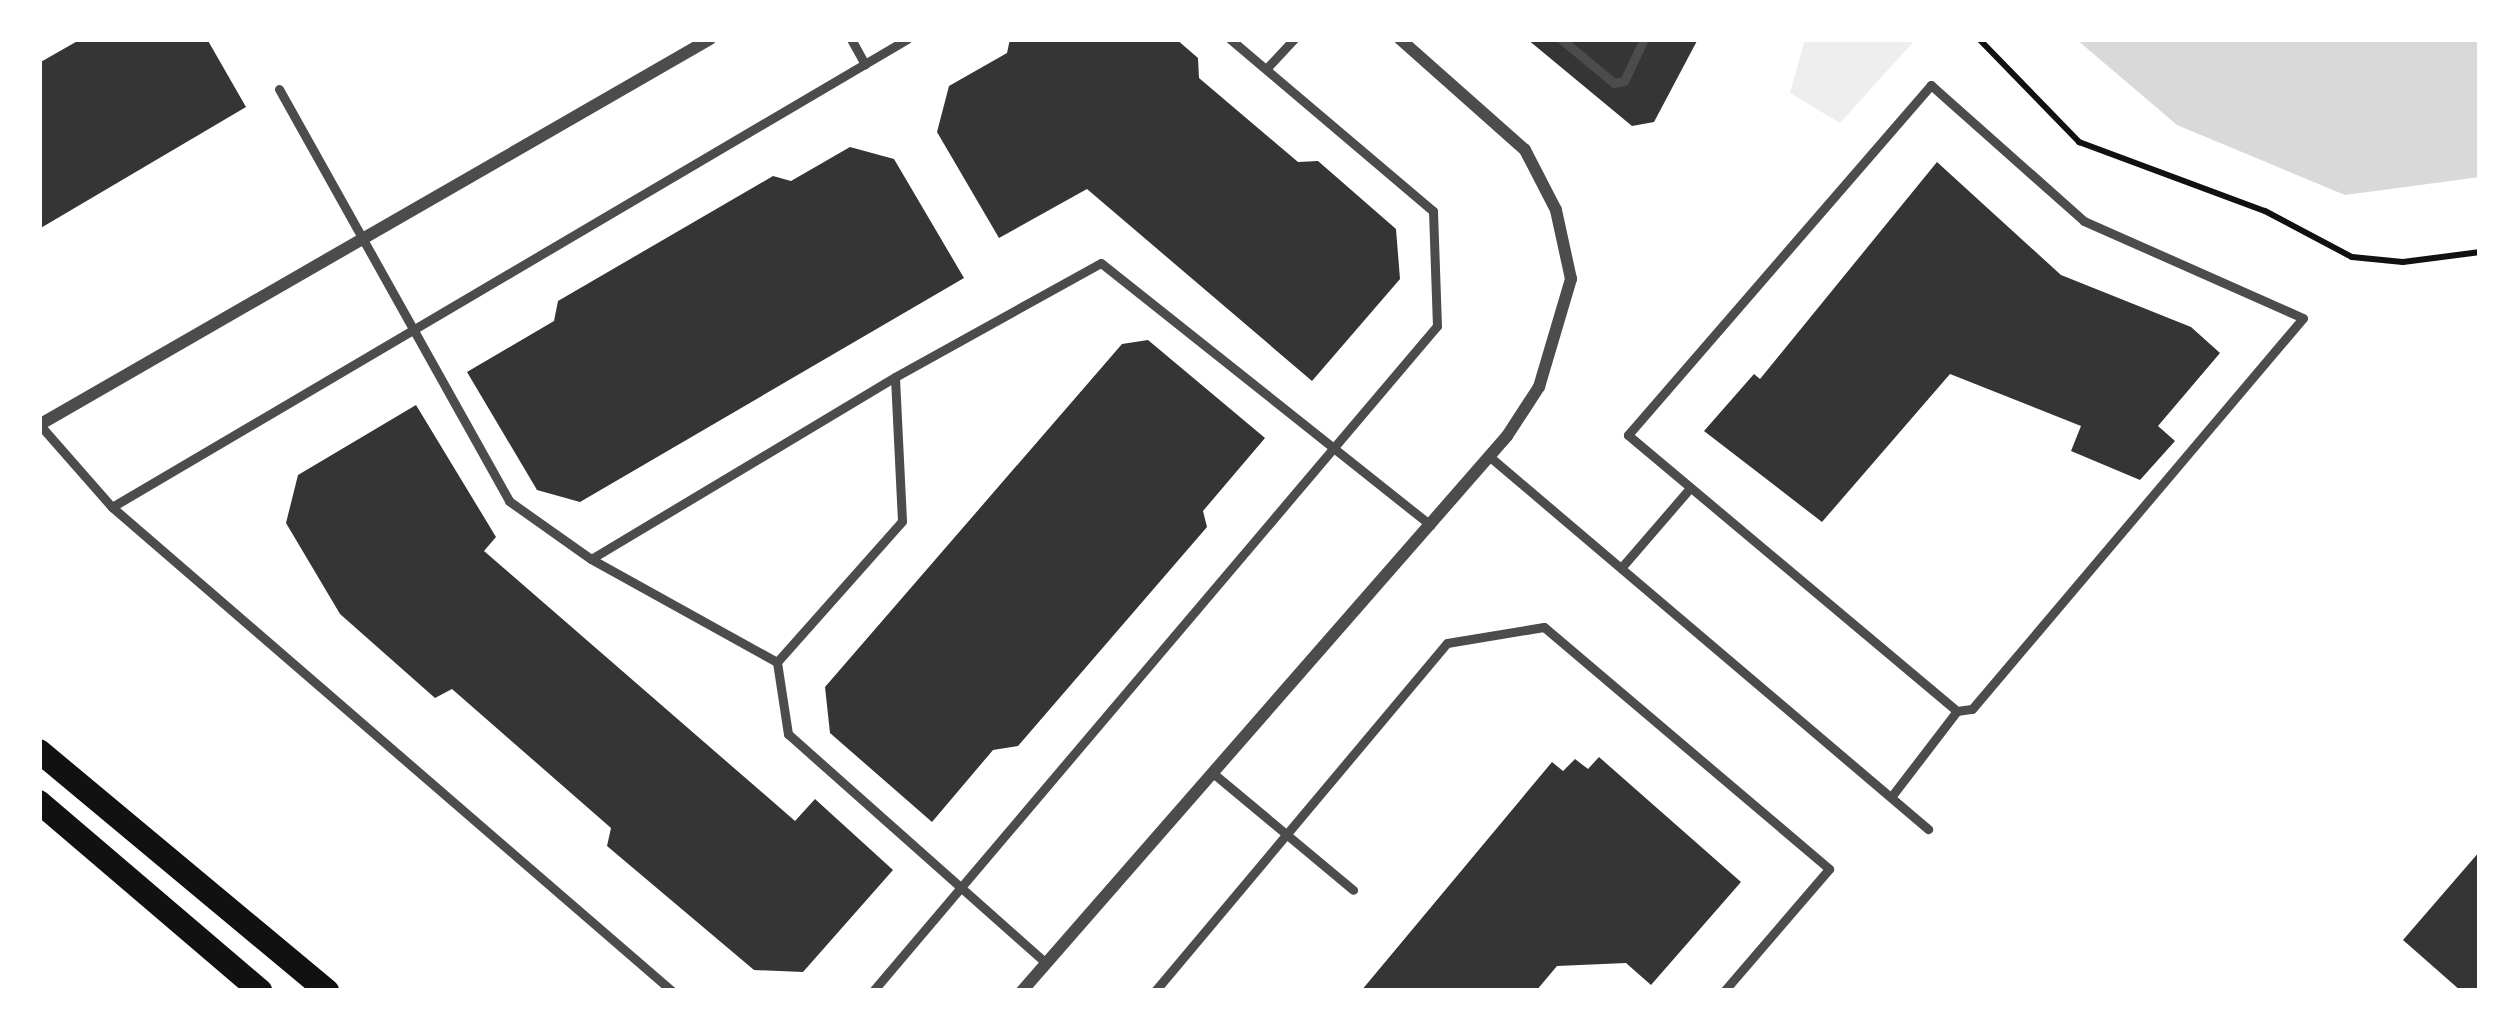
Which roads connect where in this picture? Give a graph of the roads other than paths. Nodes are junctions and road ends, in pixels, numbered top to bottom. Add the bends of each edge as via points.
1 (710, 39) edge
2 (850, 39) edge
3 (907, 39) edge
4 (1230, 39) edge
5 (1294, 39) edge
6 (1400, 39) edge
7 (1561, 39) edge
8 (1644, 39) edge
9 (865, 64) junction
10 (1266, 69) junction
11 (279, 89) dead end
12 (364, 237) junction
13 (413, 330) junction
14 (895, 376) junction
15 (39, 425) edge
16 (1336, 444) junction
17 (1490, 457) junction
18 (1690, 488) junction
19 (112, 507) junction
20 (1430, 525) junction
21 (591, 559) junction
22 (1621, 568) junction
23 (776, 662) junction
24 (1957, 711) junction
25 (39, 752) edge
26 (1214, 774) junction
27 (1891, 797) junction
28 (39, 802) edge
29 (1928, 829) dead end
30 (1286, 835) junction
31 (958, 890) junction
32 (1353, 890) dead end
33 (1046, 963) junction
34 (260, 991) edge
35 (327, 991) edge
36 (672, 991) edge
37 (873, 991) edge
38 (1022, 991) edge
39 (1155, 991) edge
40 (1724, 991) edge

1 - 12 street
2 - 9 lane
3 - 9 lane
4 - 10 lane
5 - 10 lane
6 - 17 street via 1525,150 1567,250 1571,279 1550,357
7 - 8 lane via 1614,83 1624,81
9 - 13 lane
10 - 16 lane via 1433,211 1437,326
11 - 12 lane
12 - 13 lane
12 - 15 street
13 - 19 lane
13 - 21 lane via 509,501
14 - 16 lane via 1101,263
14 - 21 lane
14 - 23 lane via 902,521
15 - 19 lane
16 - 20 lane
16 - 31 lane
17 - 20 street
17 - 22 lane
18 - 22 lane
18 - 24 lane
18 - 24 lane via 1628,435 1931,85 2084,221 2303,318 1972,709
19 - 36 lane
20 - 26 street
21 - 23 lane
22 - 27 lane
23 - 31 lane via 788,734
24 - 27 lane
25 - 35 main road
26 - 30 lane
26 - 33 street
27 - 29 lane
28 - 34 main road
30 - 32 lane
30 - 39 lane
30 - 40 lane via 1448,643 1544,627 1829,869
31 - 33 lane
31 - 37 lane
33 - 38 street

